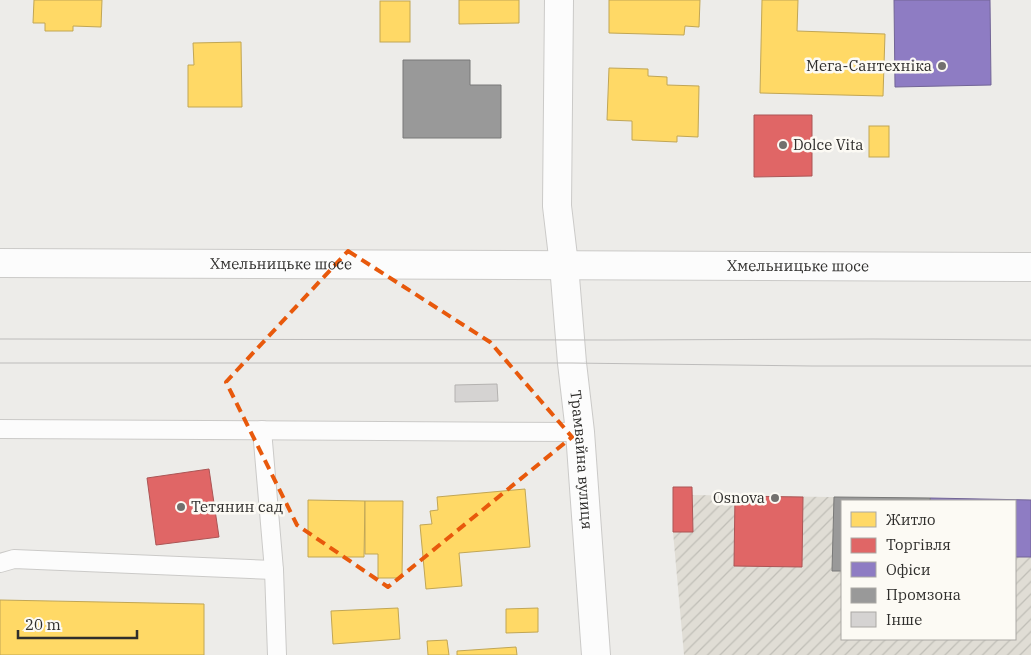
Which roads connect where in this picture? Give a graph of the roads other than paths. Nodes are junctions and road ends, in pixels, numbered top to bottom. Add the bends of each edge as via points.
1 (559, 0) edge
2 (0, 263) edge
3 (564, 264) junction
4 (1031, 267) edge
5 (0, 428) edge
6 (262, 430) junction
7 (580, 432) junction
8 (0, 563) edge
9 (274, 570) junction
10 (277, 655) edge
11 (596, 655) edge

1 - 3 main road via 557,206
2 - 3 main road, Хмельницьке шосе
3 - 4 main road, Хмельницьке шосе
3 - 7 main road, Трамвайна вулиця
5 - 6 lane
6 - 7 lane
6 - 9 lane
7 - 11 main road, Трамвайна вулиця
8 - 9 lane via 14,559
9 - 10 lane

